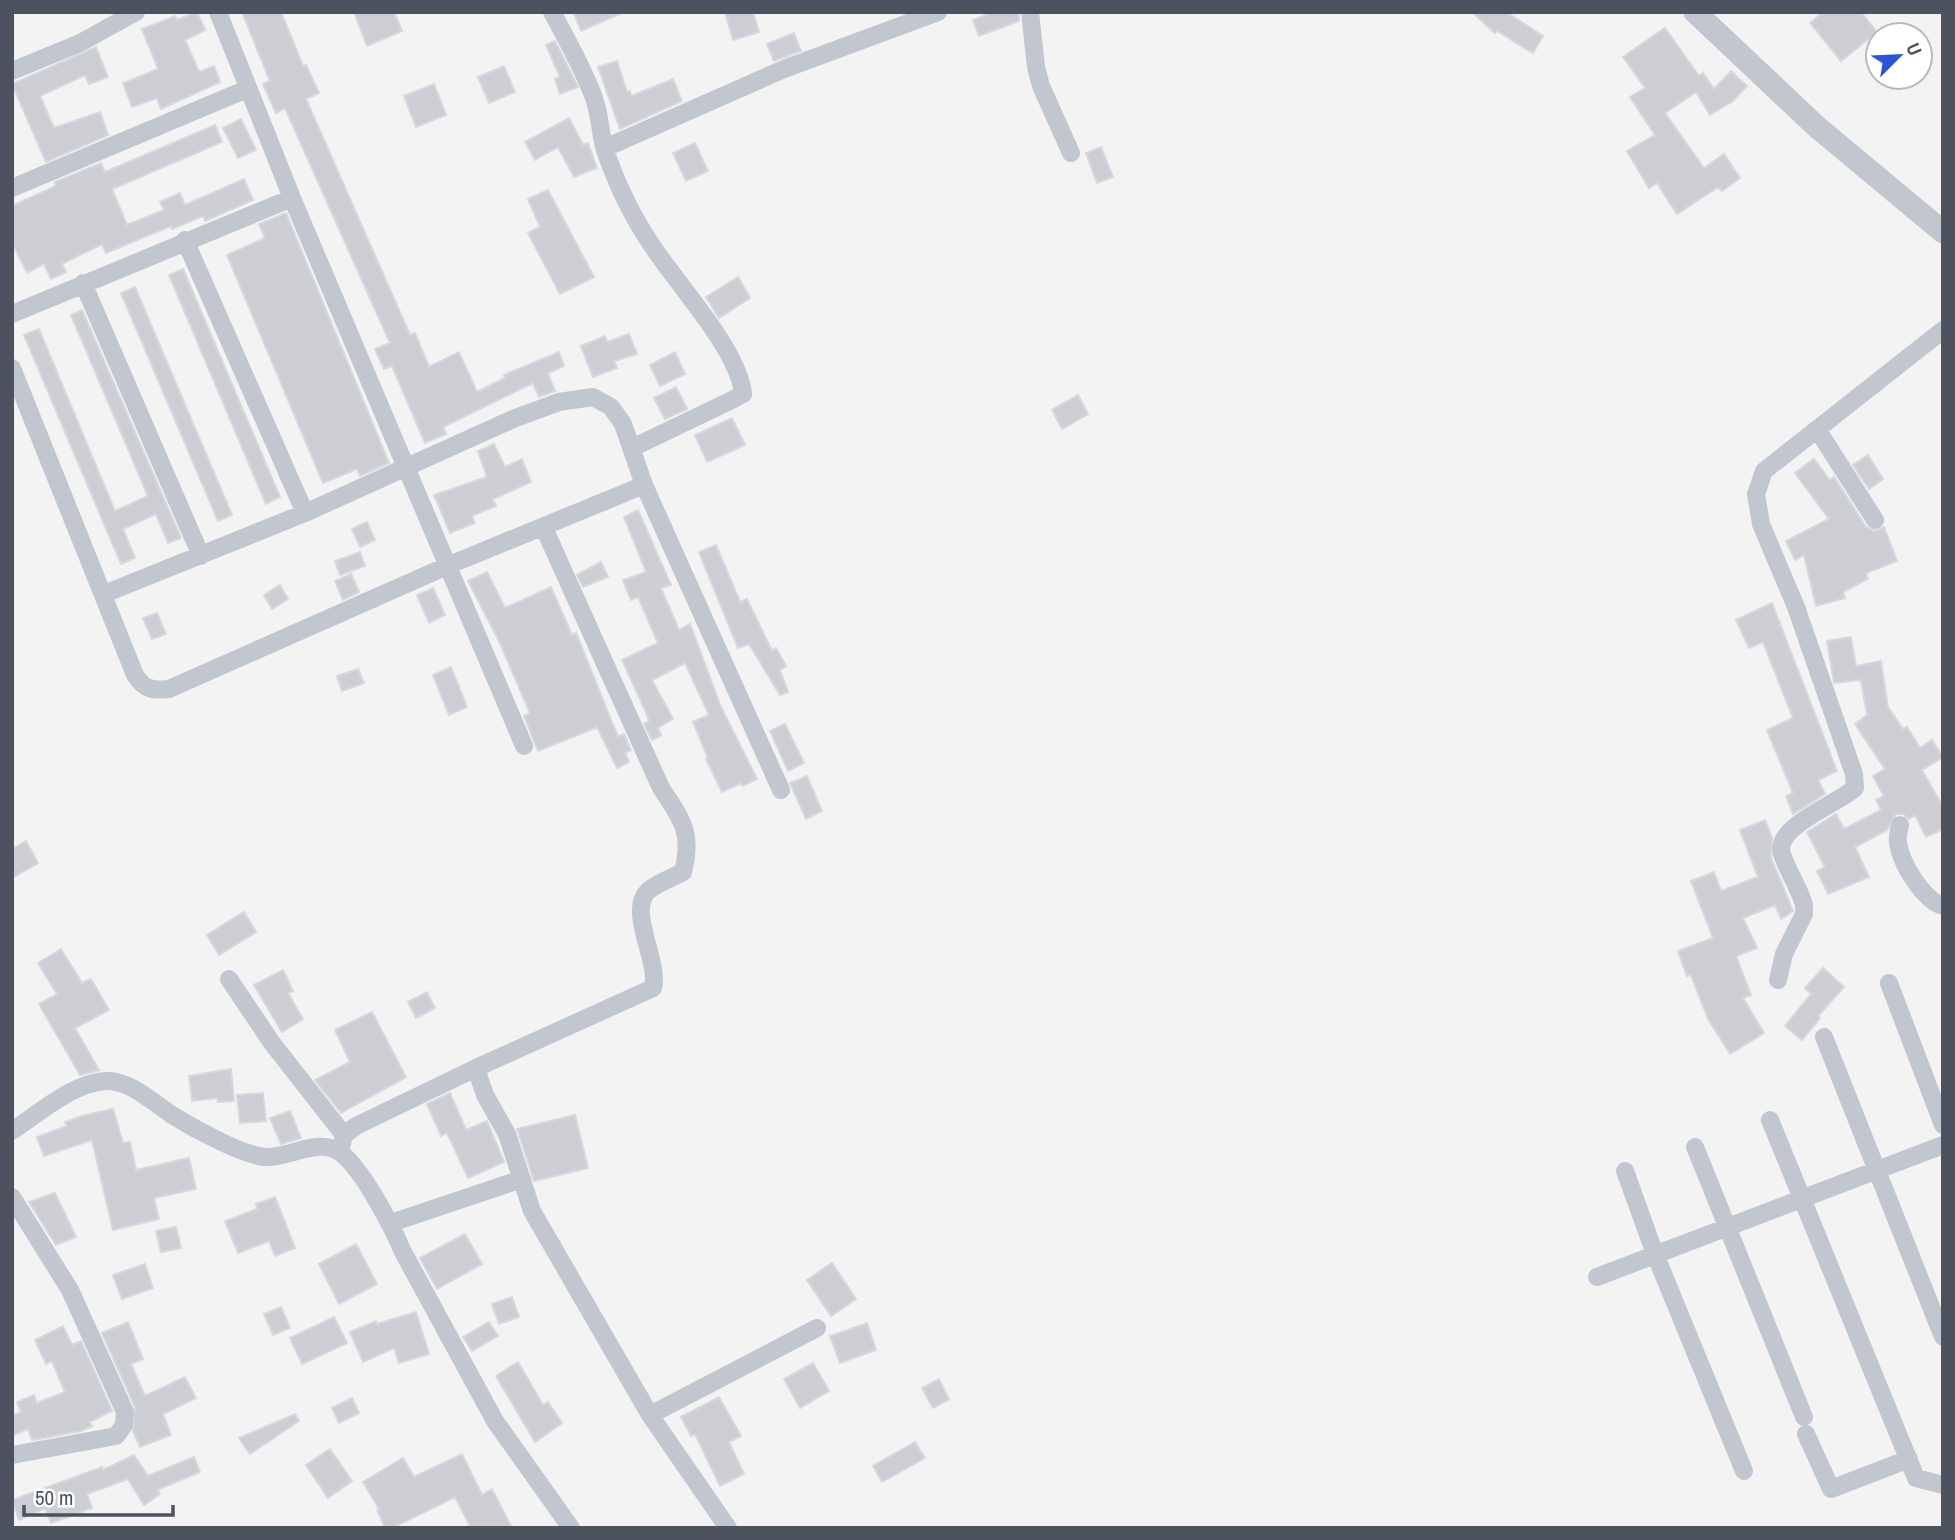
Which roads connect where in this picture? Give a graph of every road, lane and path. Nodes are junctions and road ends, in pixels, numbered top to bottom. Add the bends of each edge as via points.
1 (135, 12) edge
2 (218, 12) edge
3 (552, 12) edge
4 (938, 12) edge
5 (1030, 12) edge
6 (1695, 12) edge
7 (13, 67) edge
8 (247, 89) junction
9 (605, 148) junction
10 (1070, 153) dead end
11 (12, 188) edge
12 (292, 198) junction
13 (1943, 232) edge
14 (185, 240) junction
15 (83, 284) junction
16 (12, 314) edge
17 (1943, 330) edge
18 (12, 368) edge
19 (1817, 429) junction
20 (632, 448) junction
21 (407, 466) junction
22 (644, 485) junction
23 (305, 513) junction
24 (1875, 520) dead end
25 (544, 528) junction
26 (201, 556) junction
27 (447, 566) junction
28 (104, 594) junction
29 (524, 746) dead end
30 (781, 790) dead end
31 (1900, 825) dead end
32 (1943, 906) edge
33 (229, 979) dead end
34 (1777, 980) dead end
35 (1889, 983) dead end
36 (1824, 1037) dead end
37 (477, 1068) junction
38 (1770, 1120) dead end
39 (1943, 1125) edge
40 (12, 1131) edge
41 (342, 1143) junction
42 (1943, 1145) edge
43 (1695, 1147) dead end
44 (1874, 1170) junction
45 (1625, 1171) dead end
46 (522, 1179) junction
47 (12, 1197) edge
48 (1801, 1200) junction
49 (391, 1223) junction
50 (1726, 1227) junction
51 (1655, 1254) junction
52 (1597, 1277) dead end
53 (817, 1328) dead end
54 (1943, 1337) edge
55 (650, 1415) junction
56 (12, 1455) edge
57 (1909, 1459) junction
58 (1744, 1471) dead end
59 (1943, 1485) edge
60 (571, 1528) edge
61 (728, 1528) edge

1 - 7 street via 80,43
2 - 8 street
3 - 9 street via 595,100
4 - 9 street via 783,69
5 - 10 street via 1041,86
6 - 13 street via 1817,127
8 - 11 street
8 - 12 street
9 - 20 street via 620,189 648,240 742,379 743,394
12 - 14 street
12 - 21 street
14 - 15 street
14 - 23 street
15 - 16 street
15 - 26 street
17 - 19 street
18 - 28 street
19 - 24 street
19 - 34 street via 1764,471 1756,494 1761,524 1796,607 1854,774 1854,788 1789,829 1781,839 1804,914
20 - 21 street via 611,407 593,397 559,402 513,419
20 - 22 street
21 - 23 street
21 - 27 street
22 - 25 street
22 - 30 street
23 - 26 street
25 - 27 street
25 - 37 street via 661,788 684,824 689,847 682,872 648,891 643,900 646,938 657,974 653,988
26 - 28 street
27 - 28 street via 169,689 155,691 142,686 135,674
27 - 29 street
31 - 32 street via 1898,840 1907,865 1931,899
33 - 41 street
35 - 39 street
36 - 44 street
37 - 41 street via 356,1126
37 - 46 street
38 - 48 street
40 - 41 street via 79,1089 107,1081 127,1086 193,1128 261,1157 284,1157
41 - 49 street
42 - 44 street
43 - 50 street
44 - 48 street
44 - 54 street
45 - 51 street
46 - 49 street
46 - 55 street via 532,1211
47 - 56 street via 70,1290 125,1412 124,1425 116,1436
48 - 50 street
48 - 57 street
49 - 60 street via 495,1421
50 - 51 street
50 - 57 street via 1831,1489
51 - 52 street
51 - 58 street
53 - 55 street
55 - 61 street
57 - 59 street via 1916,1478

